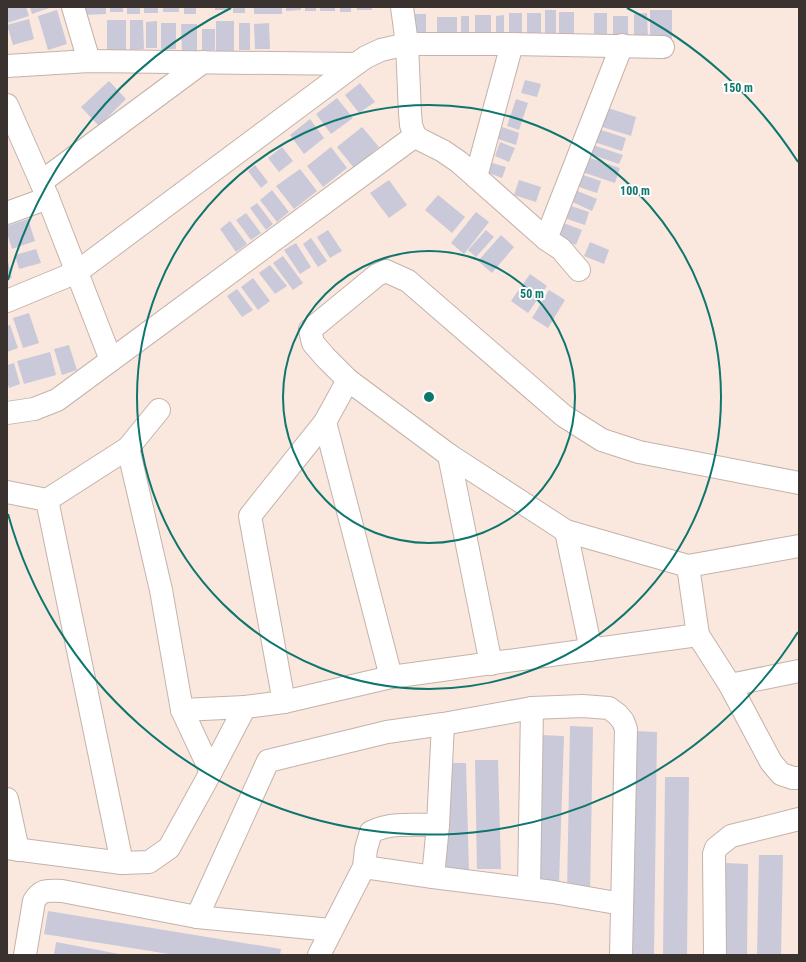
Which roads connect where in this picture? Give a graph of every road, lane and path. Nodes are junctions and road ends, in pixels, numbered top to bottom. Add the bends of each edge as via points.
1 (73, 7) edge
2 (402, 7) edge
3 (407, 44) junction
4 (512, 44) junction
5 (622, 45) junction
6 (662, 47) dead end
7 (89, 61) junction
8 (203, 62) junction
9 (356, 64) junction
10 (7, 66) edge
11 (7, 104) edge
12 (415, 136) junction
13 (476, 177) junction
14 (45, 190) junction
15 (7, 213) edge
16 (546, 238) junction
17 (579, 270) dead end
18 (77, 272) junction
19 (7, 300) edge
20 (110, 360) junction
21 (348, 380) junction
22 (159, 410) dead end
23 (7, 413) edge
24 (325, 422) junction
25 (128, 448) junction
26 (448, 455) junction
27 (799, 482) edge
28 (7, 492) edge
29 (48, 500) junction
30 (566, 531) junction
31 (799, 546) edge
32 (688, 566) junction
33 (698, 635) junction
34 (591, 650) junction
35 (491, 664) junction
36 (799, 670) edge
37 (391, 677) junction
38 (730, 685) junction
39 (284, 702) junction
40 (245, 707) junction
41 (532, 708) junction
42 (182, 710) junction
43 (442, 724) junction
44 (211, 772) junction
45 (799, 778) edge
46 (7, 799) edge
47 (799, 819) edge
48 (438, 825) junction
49 (12, 849) edge
50 (122, 863) junction
51 (364, 867) junction
52 (433, 877) junction
53 (529, 889) junction
54 (622, 904) junction
55 (197, 917) junction
56 (331, 930) junction
57 (618, 951) edge
58 (25, 955) edge
59 (319, 955) edge
60 (715, 955) edge

1 - 7 street
2 - 3 street
3 - 4 street
3 - 9 street via 381,50
3 - 12 street via 411,125
4 - 5 street
4 - 13 street
5 - 6 street
5 - 16 street
7 - 8 street
7 - 10 street
8 - 9 street
8 - 14 street
9 - 18 street
11 - 14 street
12 - 13 street via 443,151
12 - 20 street
13 - 16 street
14 - 15 street
14 - 18 street
16 - 17 street
18 - 19 street
18 - 20 street
20 - 23 street via 57,400 34,409
21 - 24 street
21 - 26 street
21 - 27 street via 313,343 310,330 377,275 386,271 408,281 564,416 602,440 639,452
22 - 25 street
24 - 37 street
24 - 39 street via 250,516
25 - 29 street
25 - 42 street via 161,590
26 - 30 street
26 - 35 street
28 - 29 street
29 - 50 street
30 - 32 street
30 - 34 street
31 - 32 street
32 - 33 street
33 - 34 street
33 - 38 street
34 - 35 street
35 - 37 street
36 - 38 street
37 - 39 street
38 - 45 street via 771,762 781,774
39 - 40 street
40 - 42 street
40 - 44 street
41 - 43 street
41 - 53 street
41 - 54 street via 609,708 623,721 626,729
42 - 44 street
43 - 48 street
43 - 55 street via 387,732 268,761
44 - 50 street via 169,848 149,862
46 - 49 street
47 - 60 street via 731,836 716,848
48 - 51 street via 380,827 371,832
48 - 52 street
49 - 50 street
51 - 52 street
51 - 56 street
52 - 53 street
53 - 54 street
54 - 57 street
55 - 56 street
55 - 58 street via 62,891 43,891 34,901
56 - 59 street

